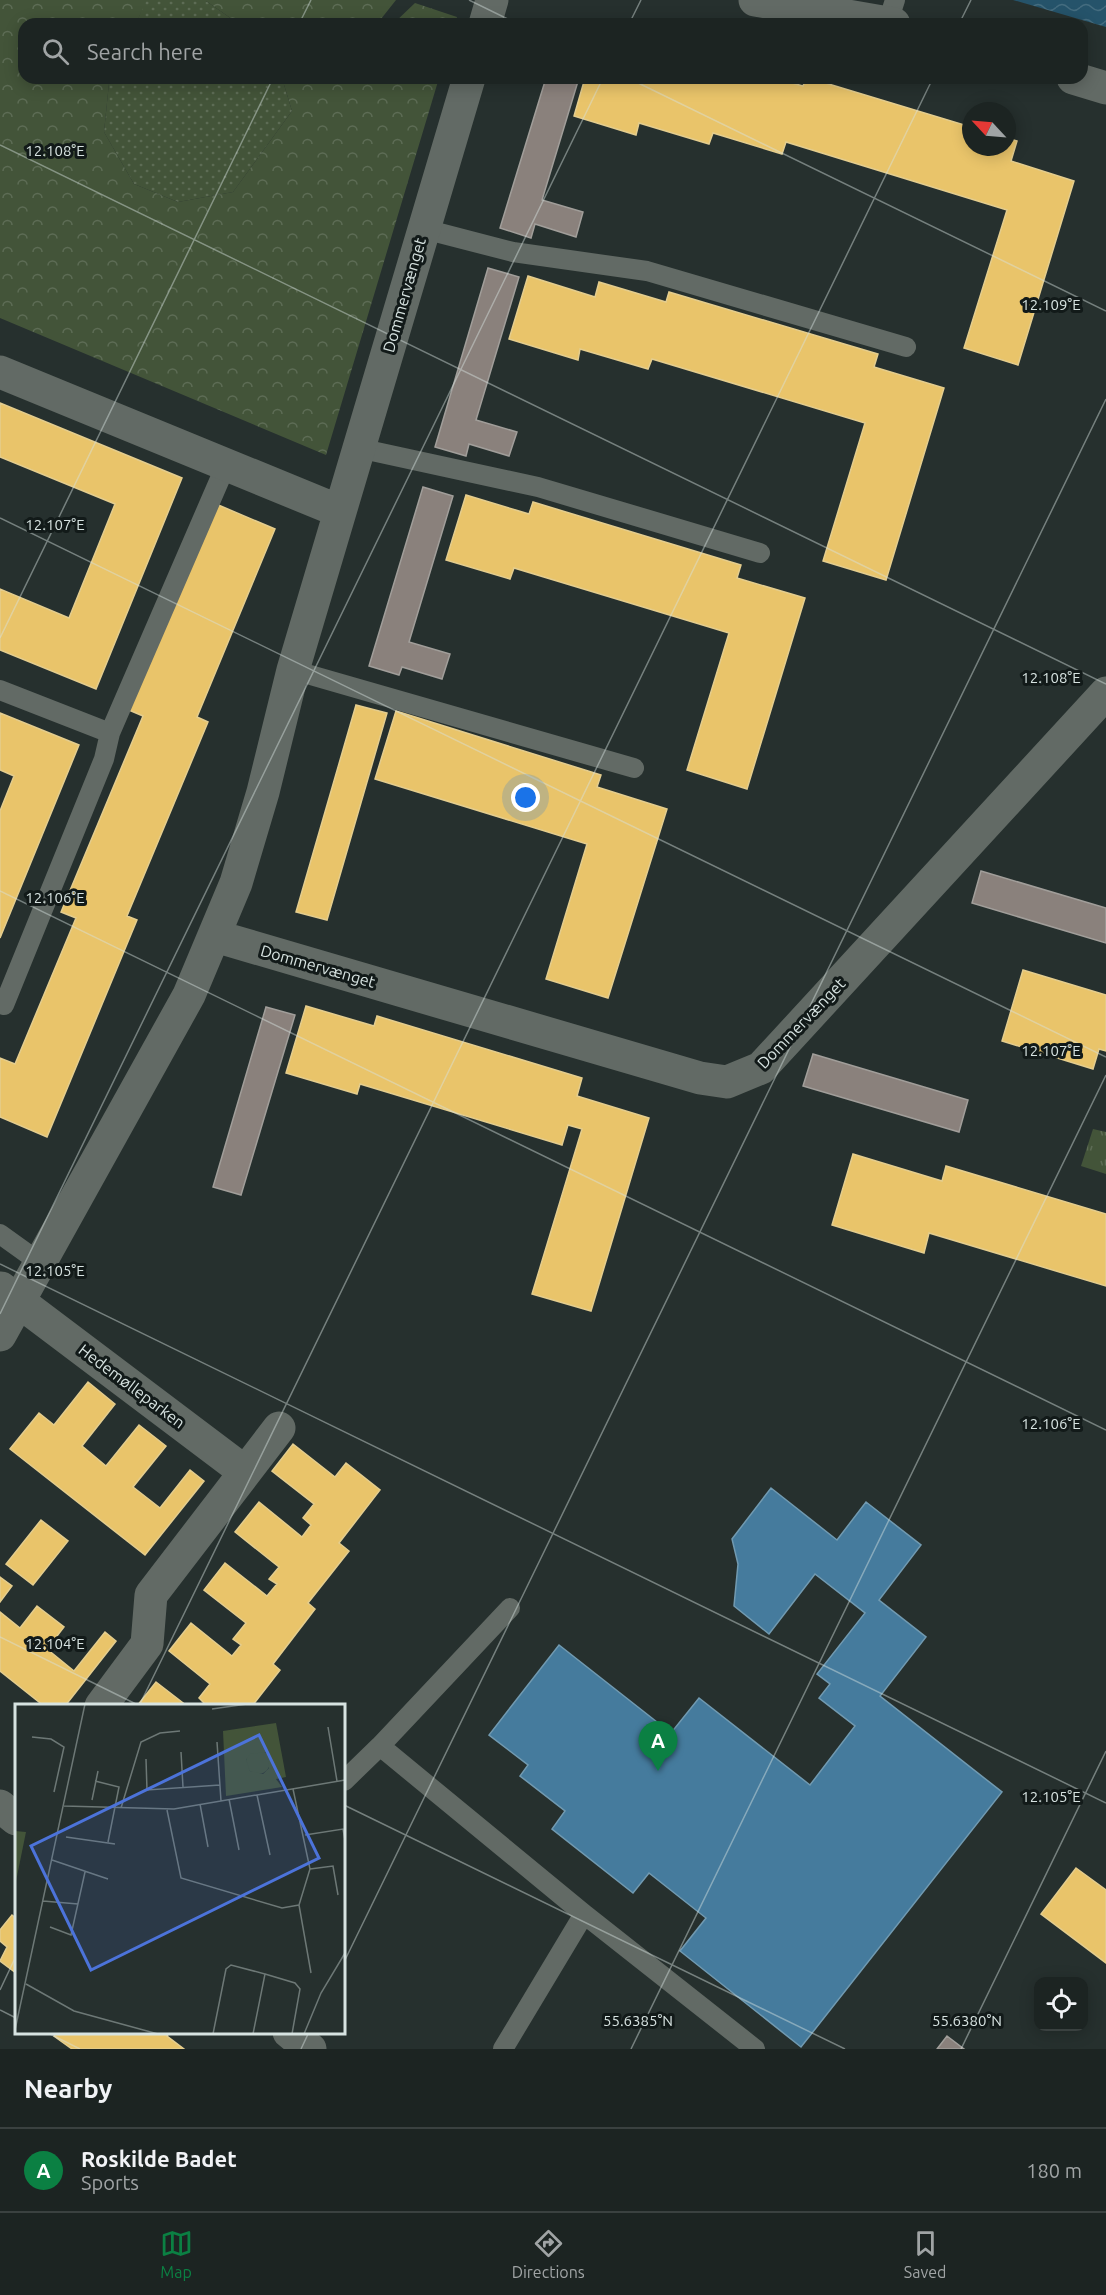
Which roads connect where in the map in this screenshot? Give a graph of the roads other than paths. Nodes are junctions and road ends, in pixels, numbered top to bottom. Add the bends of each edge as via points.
1 (492, 0) edge
2 (755, 0) edge
3 (892, 15) edge
4 (487, 18) edge
5 (1088, 83) edge
6 (467, 84) edge
7 (1106, 88) edge
8 (424, 229) junction
9 (906, 347) dead end
10 (0, 372) edge
11 (358, 448) junction
12 (226, 465) junction
13 (339, 511) junction
14 (760, 553) dead end
15 (293, 670) junction
16 (0, 690) edge
17 (1106, 693) edge
18 (110, 734) junction
19 (634, 768) dead end
20 (215, 936) junction
21 (0, 1004) edge
22 (0, 1234) edge
23 (39, 1262) junction
24 (9, 1293) edge
25 (0, 1335) edge
26 (279, 1428) dead end
27 (245, 1472) junction
28 (510, 1608) dead end
29 (102, 1704) edge
30 (380, 1746) junction
31 (345, 1779) edge
32 (0, 1806) edge
33 (15, 1818) edge
34 (584, 1914) junction
35 (292, 2034) edge
36 (310, 2049) edge
37 (503, 2049) edge
38 (755, 2049) edge

1 - 4 street
2 - 3 street
5 - 7 street
6 - 8 street, Dommervænget
8 - 9 lane via 513,252 647,271
8 - 11 street, Dommervænget
10 - 12 street
11 - 13 street, Dommervænget
11 - 14 lane via 538,487
12 - 13 street
12 - 18 lane
13 - 15 street, Dommervænget
15 - 19 lane
15 - 20 street, Dommervænget via 250,837
16 - 18 lane
17 - 20 street, Dommervænget via 761,1068 727,1082 700,1078
18 - 21 lane via 104,759 4,1005
20 - 23 street, Dommervænget via 189,995
22 - 23 lane
23 - 24 street, Dommervænget
24 - 25 street, Dommervænget
24 - 27 street, Hedemølleparken
26 - 27 street
27 - 29 street via 151,1595 147,1644
28 - 30 lane
30 - 31 lane
30 - 34 lane
32 - 33 street
34 - 37 lane
34 - 38 lane
35 - 36 street

